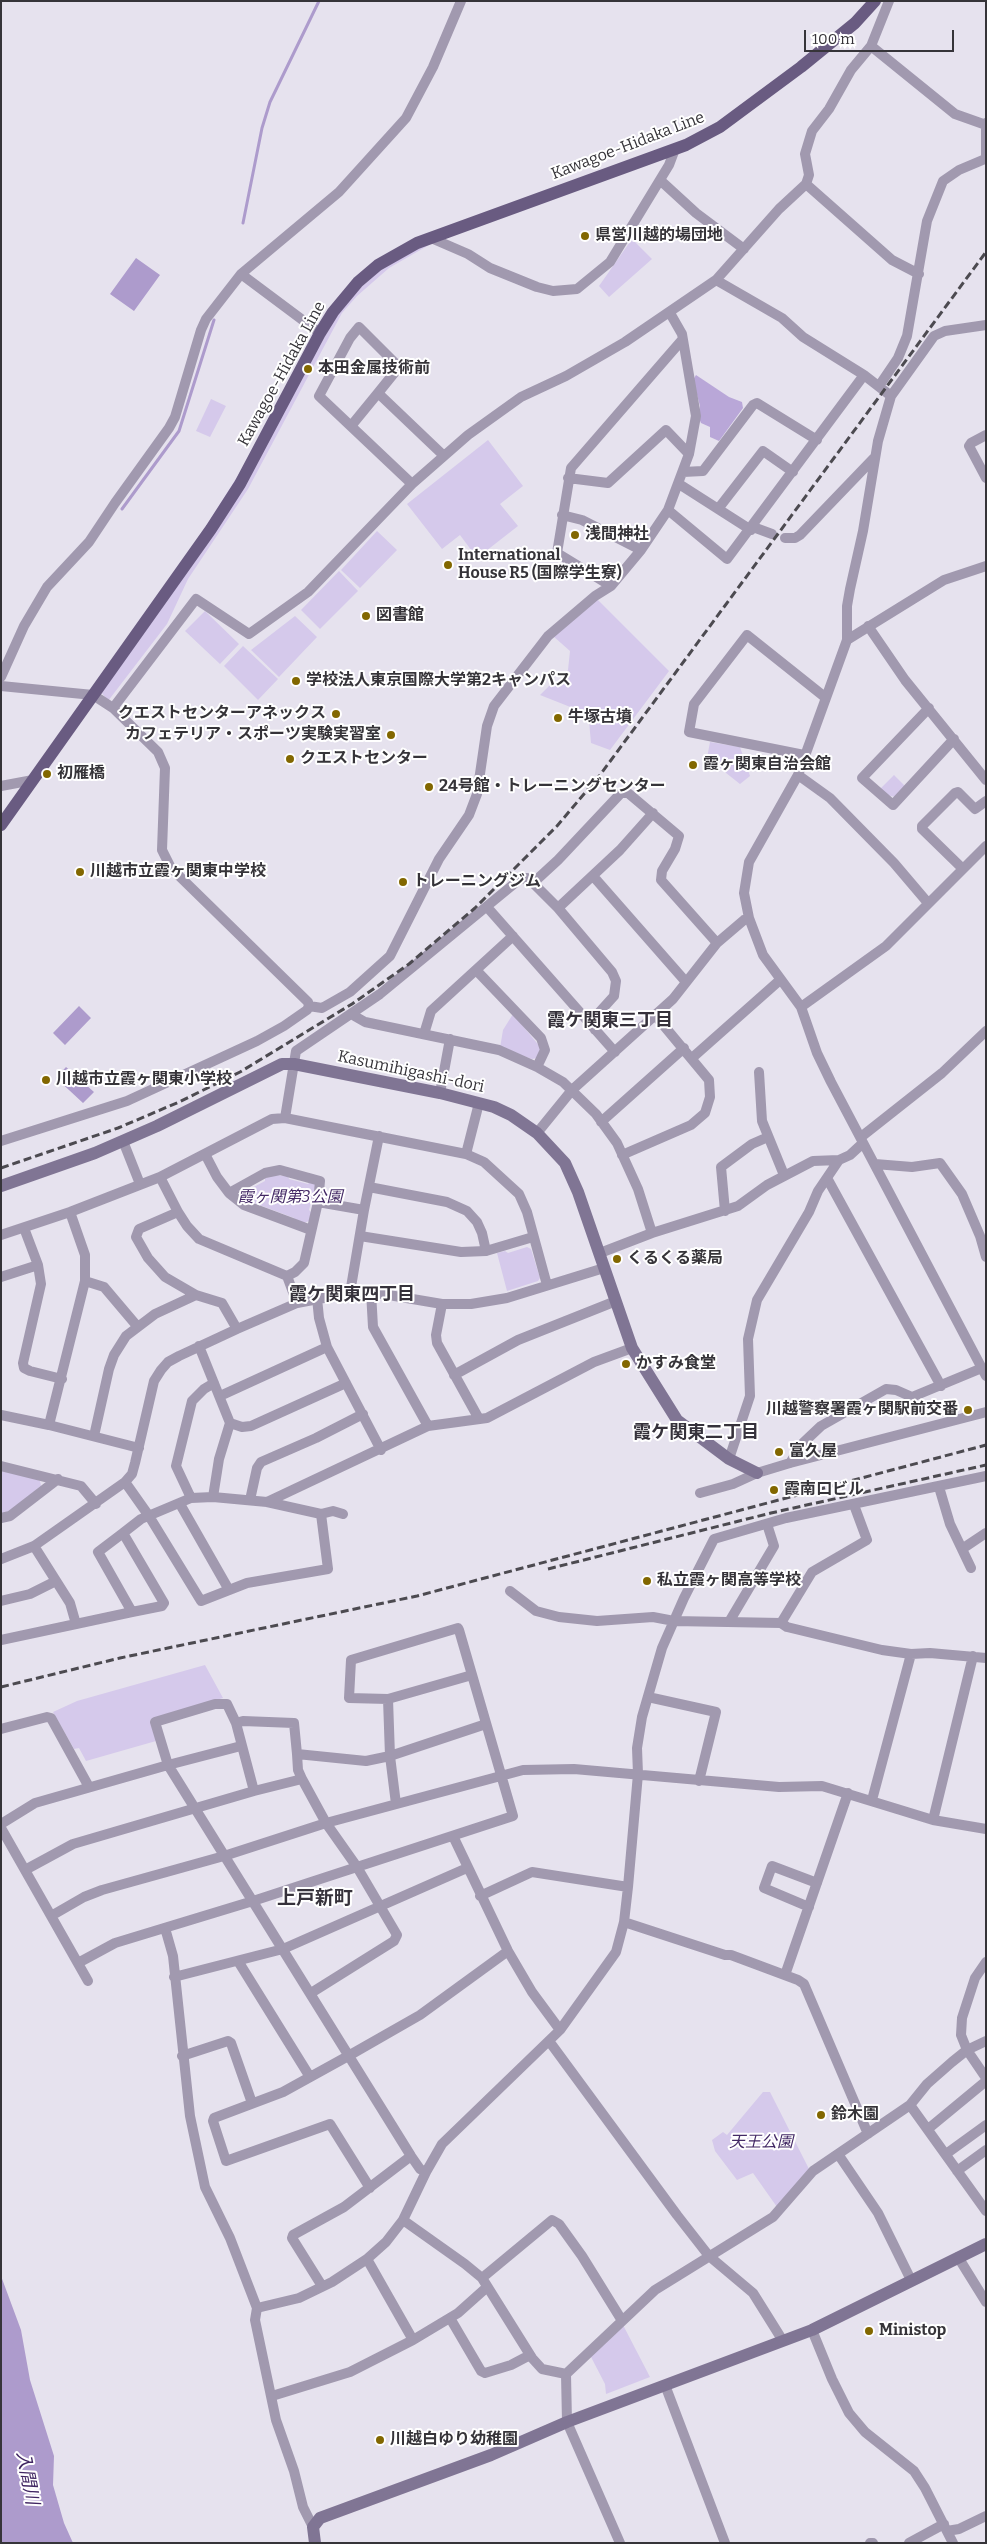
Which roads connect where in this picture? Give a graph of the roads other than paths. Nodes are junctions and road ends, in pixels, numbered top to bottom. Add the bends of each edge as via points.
1 (461, 1) edge
2 (875, 1) edge
3 (889, 1) edge
4 (871, 46) junction
5 (986, 124) edge
6 (675, 149) junction
7 (986, 159) edge
8 (660, 180) junction
9 (806, 184) junction
10 (431, 238) junction
11 (744, 249) junction
12 (241, 274) junction
13 (918, 274) junction
14 (716, 280) junction
15 (670, 313) junction
16 (986, 325) edge
17 (320, 333) junction
18 (682, 340) junction
19 (864, 375) junction
20 (879, 386) junction
21 (378, 393) junction
22 (891, 396) junction
23 (351, 426) junction
24 (986, 435) edge
25 (817, 440) junction
26 (689, 454) junction
27 (443, 455) junction
28 (874, 458) junction
29 (683, 472) junction
30 (793, 472) junction
31 (568, 478) junction
32 (986, 478) edge
33 (412, 484) junction
34 (679, 484) junction
35 (718, 509) junction
36 (668, 510) junction
37 (562, 515) junction
38 (752, 529) junction
39 (772, 534) dead end
40 (785, 538) dead end
41 (641, 550) junction
42 (986, 566) edge
43 (611, 586) junction
44 (868, 626) junction
45 (847, 640) junction
46 (1, 677) edge
47 (1, 686) edge
48 (94, 695) junction
49 (826, 698) junction
50 (113, 708) junction
51 (929, 708) junction
52 (954, 739) junction
53 (804, 755) junction
54 (798, 774) junction
55 (33, 780) junction
56 (986, 780) edge
57 (1, 786) edge
58 (986, 801) edge
59 (653, 813) junction
60 (1, 825) edge
61 (986, 846) edge
62 (963, 869) junction
63 (593, 876) junction
64 (533, 882) junction
65 (928, 903) junction
66 (487, 907) junction
67 (558, 908) junction
68 (749, 918) junction
69 (513, 936) junction
70 (717, 943) junction
71 (476, 970) junction
72 (780, 980) junction
73 (686, 982) junction
74 (309, 1006) junction
75 (801, 1007) junction
76 (351, 1014) junction
77 (655, 1015) junction
78 (595, 1030) junction
79 (986, 1031) edge
80 (424, 1034) junction
81 (450, 1039) junction
82 (684, 1048) junction
83 (615, 1052) junction
84 (692, 1058) junction
85 (294, 1064) junction
86 (537, 1067) junction
87 (759, 1072) dead end
88 (572, 1090) junction
89 (440, 1093) junction
90 (479, 1102) junction
91 (285, 1118) junction
92 (602, 1122) junction
93 (537, 1133) junction
94 (379, 1136) junction
95 (768, 1137) junction
96 (862, 1140) junction
97 (1, 1141) edge
98 (123, 1141) junction
99 (205, 1154) junction
100 (466, 1154) junction
101 (622, 1155) junction
102 (839, 1160) junction
103 (875, 1164) junction
104 (784, 1175) junction
105 (160, 1176) junction
106 (828, 1178) junction
107 (140, 1184) junction
108 (1, 1186) edge
109 (369, 1187) junction
110 (229, 1193) junction
111 (318, 1202) junction
112 (364, 1210) junction
113 (725, 1211) junction
114 (70, 1212) junction
115 (178, 1212) junction
116 (24, 1228) junction
117 (311, 1230) junction
118 (652, 1233) junction
119 (1, 1235) edge
120 (360, 1236) junction
121 (533, 1237) junction
122 (486, 1251) junction
123 (600, 1253) junction
124 (986, 1257) edge
125 (38, 1265) junction
126 (604, 1268) junction
127 (287, 1276) junction
128 (1, 1278) edge
129 (85, 1280) junction
130 (547, 1286) junction
131 (371, 1292) junction
132 (350, 1293) junction
133 (196, 1295) junction
134 (317, 1298) junction
135 (616, 1301) junction
136 (296, 1303) junction
137 (442, 1304) junction
138 (137, 1326) junction
139 (237, 1329) junction
140 (198, 1346) junction
141 (327, 1347) junction
142 (632, 1348) junction
143 (984, 1372) edge
144 (454, 1375) junction
145 (62, 1379) junction
146 (214, 1383) junction
147 (346, 1383) junction
148 (941, 1386) junction
149 (220, 1396) junction
150 (986, 1412) edge
151 (363, 1414) junction
152 (1, 1415) edge
153 (479, 1419) junction
154 (230, 1423) junction
155 (49, 1425) junction
156 (428, 1426) junction
157 (94, 1436) junction
158 (139, 1448) junction
159 (381, 1450) junction
160 (729, 1459) junction
161 (790, 1463) junction
162 (1, 1466) edge
163 (757, 1473) junction
164 (986, 1476) edge
165 (58, 1479) junction
166 (126, 1482) junction
167 (940, 1487) junction
168 (700, 1493) dead end
169 (213, 1497) junction
170 (191, 1498) junction
171 (250, 1500) junction
172 (267, 1502) junction
173 (96, 1504) junction
174 (180, 1504) junction
175 (854, 1504) junction
176 (321, 1514) junction
177 (343, 1514) dead end
178 (149, 1516) junction
179 (1, 1518) edge
180 (767, 1524) junction
181 (124, 1532) junction
182 (986, 1533) edge
183 (34, 1546) junction
184 (962, 1549) junction
185 (1, 1559) edge
186 (971, 1568) dead end
187 (56, 1581) junction
188 (229, 1590) junction
189 (510, 1591) dead end
190 (1, 1601) edge
191 (132, 1612) junction
192 (674, 1621) junction
193 (729, 1622) junction
194 (781, 1623) junction
195 (76, 1624) junction
196 (1, 1640) edge
197 (910, 1654) junction
198 (973, 1656) junction
199 (986, 1658) edge
200 (472, 1676) junction
201 (648, 1697) junction
202 (388, 1699) junction
203 (236, 1723) junction
204 (486, 1724) junction
205 (1, 1729) edge
206 (241, 1746) junction
207 (297, 1754) junction
208 (390, 1756) junction
209 (168, 1765) junction
210 (501, 1774) junction
211 (638, 1774) junction
212 (302, 1779) junction
213 (700, 1781) junction
214 (89, 1786) junction
215 (254, 1791) junction
216 (848, 1793) junction
217 (872, 1800) junction
218 (396, 1804) junction
219 (194, 1809) junction
220 (933, 1820) junction
221 (326, 1823) junction
222 (1, 1826) edge
223 (986, 1829) edge
224 (453, 1836) junction
225 (224, 1856) junction
226 (357, 1868) junction
227 (467, 1868) junction
228 (25, 1870) junction
229 (817, 1883) junction
230 (628, 1887) junction
231 (480, 1896) junction
232 (254, 1901) junction
233 (380, 1906) junction
234 (809, 1907) junction
235 (51, 1916) junction
236 (624, 1922) junction
237 (165, 1928) junction
238 (283, 1949) junction
239 (508, 1952) junction
240 (238, 1961) junction
241 (986, 1962) edge
242 (78, 1963) junction
243 (785, 1975) junction
244 (174, 1977) junction
245 (88, 1981) dead end
246 (310, 1993) junction
247 (560, 2030) junction
248 (549, 2041) junction
249 (986, 2041) edge
250 (967, 2050) junction
251 (350, 2055) junction
252 (182, 2056) junction
253 (310, 2077) junction
254 (986, 2079) edge
255 (252, 2103) junction
256 (910, 2105) junction
257 (986, 2125) edge
258 (928, 2129) junction
259 (868, 2134) junction
260 (986, 2150) edge
261 (838, 2154) junction
262 (946, 2154) junction
263 (411, 2156) junction
264 (957, 2171) junction
265 (426, 2172) junction
266 (370, 2188) junction
267 (986, 2210) edge
268 (404, 2220) junction
269 (986, 2244) edge
270 (709, 2256) junction
271 (958, 2257) junction
272 (367, 2259) junction
273 (911, 2280) junction
274 (484, 2283) junction
275 (322, 2286) junction
276 (986, 2302) edge
277 (257, 2308) junction
278 (450, 2318) junction
279 (621, 2319) junction
280 (812, 2330) junction
281 (413, 2340) junction
282 (783, 2341) junction
283 (530, 2355) junction
284 (566, 2374) junction
285 (665, 2384) junction
286 (272, 2396) junction
287 (566, 2422) junction
288 (986, 2516) edge
289 (313, 2527) junction
290 (946, 2528) junction
291 (315, 2543) edge
292 (620, 2543) edge
293 (725, 2543) edge
294 (909, 2543) edge
295 (954, 2543) edge

1 - 12 street via 433,67 406,118 338,192
2 - 6 main road, Kawagoe-Hidaka Line via 843,33 754,104 720,127
3 - 4 street
4 - 5 street via 955,114
4 - 9 street via 851,70 829,109 812,130 805,154 809,175
5 - 7 street
6 - 8 street
6 - 10 main road, Kawagoe-Hidaka Line
7 - 13 street via 959,170 943,181 927,221
8 - 10 street via 610,262 587,282 567,291 553,291 510,277
8 - 11 street via 696,213
9 - 11 street
9 - 13 street via 892,260
10 - 17 main road, Kawagoe-Hidaka Line via 392,256 367,274 341,302
11 - 14 street
12 - 17 street
12 - 46 street via 225,292 201,330 169,428 89,542 47,587 24,626
13 - 20 street via 904,348
14 - 15 street
14 - 19 street via 782,318 803,337
15 - 18 street
15 - 27 street via 566,376 521,397
16 - 22 street via 945,331 934,336
17 - 48 main road, Kawagoe-Hidaka Line via 240,484
18 - 26 street via 696,416
18 - 31 street via 570,468
19 - 20 street
19 - 25 street
20 - 22 street
21 - 23 street
21 - 23 street via 398,367 359,327 319,396
21 - 27 street
22 - 28 street
23 - 33 street
24 - 32 street via 970,446
25 - 29 street via 757,403 703,471
25 - 30 street
26 - 29 street
26 - 31 street via 666,430 608,483
27 - 33 street
28 - 40 street via 800,535
28 - 45 street via 847,606
29 - 34 street
30 - 35 street via 763,451
30 - 38 street
31 - 37 street
33 - 50 street via 308,592 249,634 196,599
34 - 35 street
34 - 36 street
35 - 38 street
36 - 38 street via 727,560
36 - 41 street
37 - 41 street via 582,520
37 - 43 street via 557,553
38 - 39 street
41 - 43 street
42 - 44 street via 944,580
43 - 74 street via 548,636 494,706 487,726 477,794 469,815 439,859 390,956 350,992 322,1008
44 - 45 street
44 - 51 street via 905,680
45 - 49 street
47 - 48 street
48 - 50 street
48 - 55 main road, Kawagoe-Hidaka Line
49 - 53 street
49 - 53 street via 747,635 694,704 688,732
50 - 74 street via 163,760 162,850 171,868
51 - 52 street
51 - 52 street via 862,778 893,806
52 - 56 street
53 - 54 street
54 - 65 street via 830,798
54 - 68 street via 749,862 744,893
55 - 57 street
55 - 60 main road, Kawagoe-Hidaka Line
58 - 62 street via 975,809 958,792 955,793 922,826
59 - 63 street
59 - 64 street via 628,793 621,793
59 - 70 street via 679,836 662,871 662,880
61 - 62 street
62 - 65 street
63 - 67 street
63 - 73 street
64 - 66 street via 520,879
64 - 67 street
65 - 75 street via 886,946
66 - 69 street
66 - 76 street via 408,973
67 - 78 street via 616,981 614,996 595,1017
68 - 70 street
68 - 72 street via 763,955
69 - 71 street
69 - 78 street
70 - 73 street
71 - 80 street via 431,1011
71 - 86 street via 541,1038 545,1050
72 - 75 street
72 - 84 street
73 - 77 street
74 - 97 street via 284,1026 257,1041 127,1101
75 - 96 street via 817,1052
76 - 80 street via 365,1022
76 - 85 street via 296,1051
77 - 82 street
77 - 83 street
78 - 83 street
79 - 96 street
80 - 81 street
81 - 86 street via 499,1050
81 - 89 street
82 - 84 street
82 - 92 street
83 - 88 street
84 - 101 street via 709,1080 710,1097 705,1113 692,1126
85 - 89 street, Kasumihigashi-dori
85 - 91 street
85 - 98 street, Kasumihigashi-dori via 273,1066
86 - 88 street
87 - 95 street via 762,1121
88 - 92 street
88 - 93 street
89 - 90 street, Kasumihigashi-dori
90 - 93 street, Kasumihigashi-dori via 511,1115
90 - 100 street
91 - 94 street
91 - 99 street via 272,1119
92 - 101 street
93 - 123 street, Kasumihigashi-dori via 565,1163
94 - 100 street
94 - 109 street
95 - 104 street
95 - 113 street via 752,1144 721,1167
96 - 102 street via 850,1155
96 - 103 street
98 - 107 street
98 - 108 street, Kasumihigashi-dori
99 - 105 street
99 - 110 street via 216,1177
100 - 121 street via 484,1162 519,1194
101 - 118 street via 638,1189
102 - 104 street via 813,1161
102 - 106 street
103 - 124 street via 912,1167 940,1163 962,1194
103 - 143 street
104 - 113 street via 738,1206
105 - 107 street
105 - 115 street
106 - 148 street
106 - 160 street via 818,1190 809,1212 757,1300 748,1339 750,1396
107 - 114 street
109 - 112 street
109 - 122 street via 446,1202 467,1212 477,1222
110 - 111 street via 265,1173 280,1170 320,1181
110 - 117 street via 244,1205
111 - 112 street
111 - 117 street
112 - 120 street
113 - 118 street
114 - 116 street
114 - 129 street via 85,1255
115 - 127 street via 199,1239
115 - 133 street via 139,1229 136,1237 148,1258 165,1277
116 - 119 street
116 - 125 street
117 - 127 street via 304,1262
118 - 123 street
120 - 122 street via 461,1252
120 - 132 street
121 - 122 street
121 - 130 street
123 - 126 street, Kasumihigashi-dori
125 - 128 street
125 - 145 street via 41,1284 24,1368
126 - 130 street
126 - 135 street, Kasumihigashi-dori
127 - 136 street
129 - 138 street via 104,1287
129 - 145 street
130 - 137 street via 491,1302
131 - 132 street
131 - 137 street
131 - 156 street via 372,1327
132 - 134 street
133 - 138 street
133 - 139 street via 226,1306
134 - 136 street
134 - 141 street
135 - 142 street, Kasumihigashi-dori
135 - 144 street via 518,1340
136 - 139 street
137 - 144 street via 437,1343
138 - 157 street via 114,1355
139 - 140 street
140 - 146 street
140 - 158 street via 168,1362 154,1380
141 - 147 street
141 - 149 street
142 - 153 street via 594,1362 487,1418
142 - 160 street, Kasumihigashi-dori via 677,1420
143 - 148 street
144 - 153 street
145 - 155 street
146 - 149 street
146 - 170 street via 192,1401 176,1466
147 - 151 street
147 - 154 street via 251,1426
148 - 161 street via 912,1397 886,1389 821,1426 803,1443
149 - 154 street
150 - 161 street
151 - 159 street
151 - 171 street via 261,1462
152 - 155 street
153 - 156 street
154 - 169 street via 219,1459
155 - 157 street
156 - 159 street
157 - 158 street
158 - 166 street via 132,1474
159 - 172 street
160 - 163 street, Kasumihigashi-dori
161 - 163 street
162 - 165 street
163 - 168 street
164 - 167 street
165 - 173 street via 81,1486
165 - 179 street via 10,1516
166 - 173 street
166 - 178 street
167 - 175 street
167 - 184 street via 950,1524
169 - 170 street
169 - 171 street
170 - 174 street
171 - 172 street
172 - 176 street
173 - 183 street
174 - 178 street
174 - 188 street
175 - 180 street
175 - 194 street via 867,1540 812,1572
176 - 177 street via 333,1511
176 - 188 street via 328,1569 247,1582
178 - 181 street
178 - 188 street via 201,1601
180 - 192 street via 714,1539
180 - 193 street via 774,1546
181 - 191 street via 98,1552
181 - 191 street via 164,1603
182 - 184 street
183 - 185 street
183 - 187 street
184 - 186 street
187 - 190 street via 30,1594
187 - 195 street via 70,1603
189 - 192 street via 536,1611 559,1617 597,1622 653,1617
191 - 195 street
192 - 193 street
192 - 201 street via 662,1648
193 - 194 street
194 - 197 street via 882,1650
195 - 196 street
197 - 198 street
197 - 217 street
198 - 199 street
198 - 220 street
200 - 202 street
200 - 202 street via 458,1628 352,1660 349,1698
200 - 204 street
201 - 211 street via 637,1748
201 - 213 street via 716,1712
202 - 208 street
203 - 206 street
203 - 207 street via 294,1723
203 - 209 street via 227,1704 215,1704 155,1722
204 - 208 street
204 - 210 street
205 - 214 street via 47,1716 51,1718
206 - 209 street
206 - 215 street
207 - 208 street via 366,1761
207 - 212 street
208 - 218 street
209 - 214 street
209 - 219 street
210 - 211 street via 540,1768
210 - 218 street
210 - 224 street via 513,1816
211 - 213 street
211 - 230 street
212 - 215 street
212 - 221 street
213 - 216 street via 779,1787 822,1786
214 - 222 street via 35,1803
215 - 219 street
216 - 217 street
216 - 229 street
217 - 220 street
218 - 221 street
219 - 225 street
219 - 228 street via 73,1844
220 - 223 street
221 - 225 street
221 - 226 street
222 - 228 street
224 - 226 street
224 - 227 street
225 - 232 street
225 - 235 street via 102,1890
226 - 232 street
226 - 233 street
227 - 231 street
227 - 233 street
228 - 235 street
229 - 234 street
229 - 234 street via 772,1866 764,1888
230 - 231 street via 532,1872
230 - 236 street
231 - 239 street
232 - 237 street
232 - 238 street
233 - 238 street
233 - 246 street via 397,1935 394,1941
234 - 243 street
235 - 242 street
236 - 243 street
236 - 247 street via 616,1952
237 - 242 street via 115,1943
237 - 244 street via 173,1956
238 - 240 street
238 - 246 street
239 - 247 street
239 - 251 street via 420,2015
240 - 244 street
240 - 253 street
241 - 250 street via 976,1978 962,2018 961,2035
242 - 245 street
243 - 259 street via 804,1984
244 - 252 street
246 - 251 street
247 - 248 street
248 - 265 street via 442,2144
248 - 270 street
249 - 250 street
250 - 254 street
250 - 256 street via 927,2084
251 - 253 street
251 - 263 street
252 - 255 street via 228,2040
252 - 277 street via 205,2187 230,2238
253 - 255 street via 283,2092
254 - 258 street
255 - 266 street via 214,2118 226,2160 330,2124
256 - 258 street
256 - 259 street
257 - 262 street
258 - 262 street
259 - 261 street
260 - 264 street
261 - 270 street via 813,2170 773,2217
261 - 273 street via 878,2212
262 - 264 street
263 - 265 street
263 - 266 street
264 - 267 street
265 - 268 street
266 - 275 street via 344,2207 293,2235
268 - 272 street
268 - 274 street via 466,2264
269 - 271 street
270 - 279 street via 655,2290
270 - 282 street via 753,2292
271 - 273 street
271 - 276 street
272 - 275 street
272 - 281 street
273 - 280 street
274 - 278 street
274 - 279 street via 552,2220 582,2256
274 - 283 street
275 - 277 street via 299,2298
277 - 286 street via 255,2320
278 - 281 street
278 - 283 street via 485,2373
279 - 284 street
280 - 282 street
280 - 290 street via 850,2413 865,2432 914,2471
281 - 286 street via 350,2372
282 - 285 street
283 - 284 street via 542,2368
284 - 287 street
285 - 287 street
285 - 293 street
286 - 289 street via 276,2420 303,2507
287 - 289 street via 491,2455 320,2518
287 - 292 street
288 - 290 street via 959,2529
289 - 291 street
290 - 294 street
290 - 295 street

